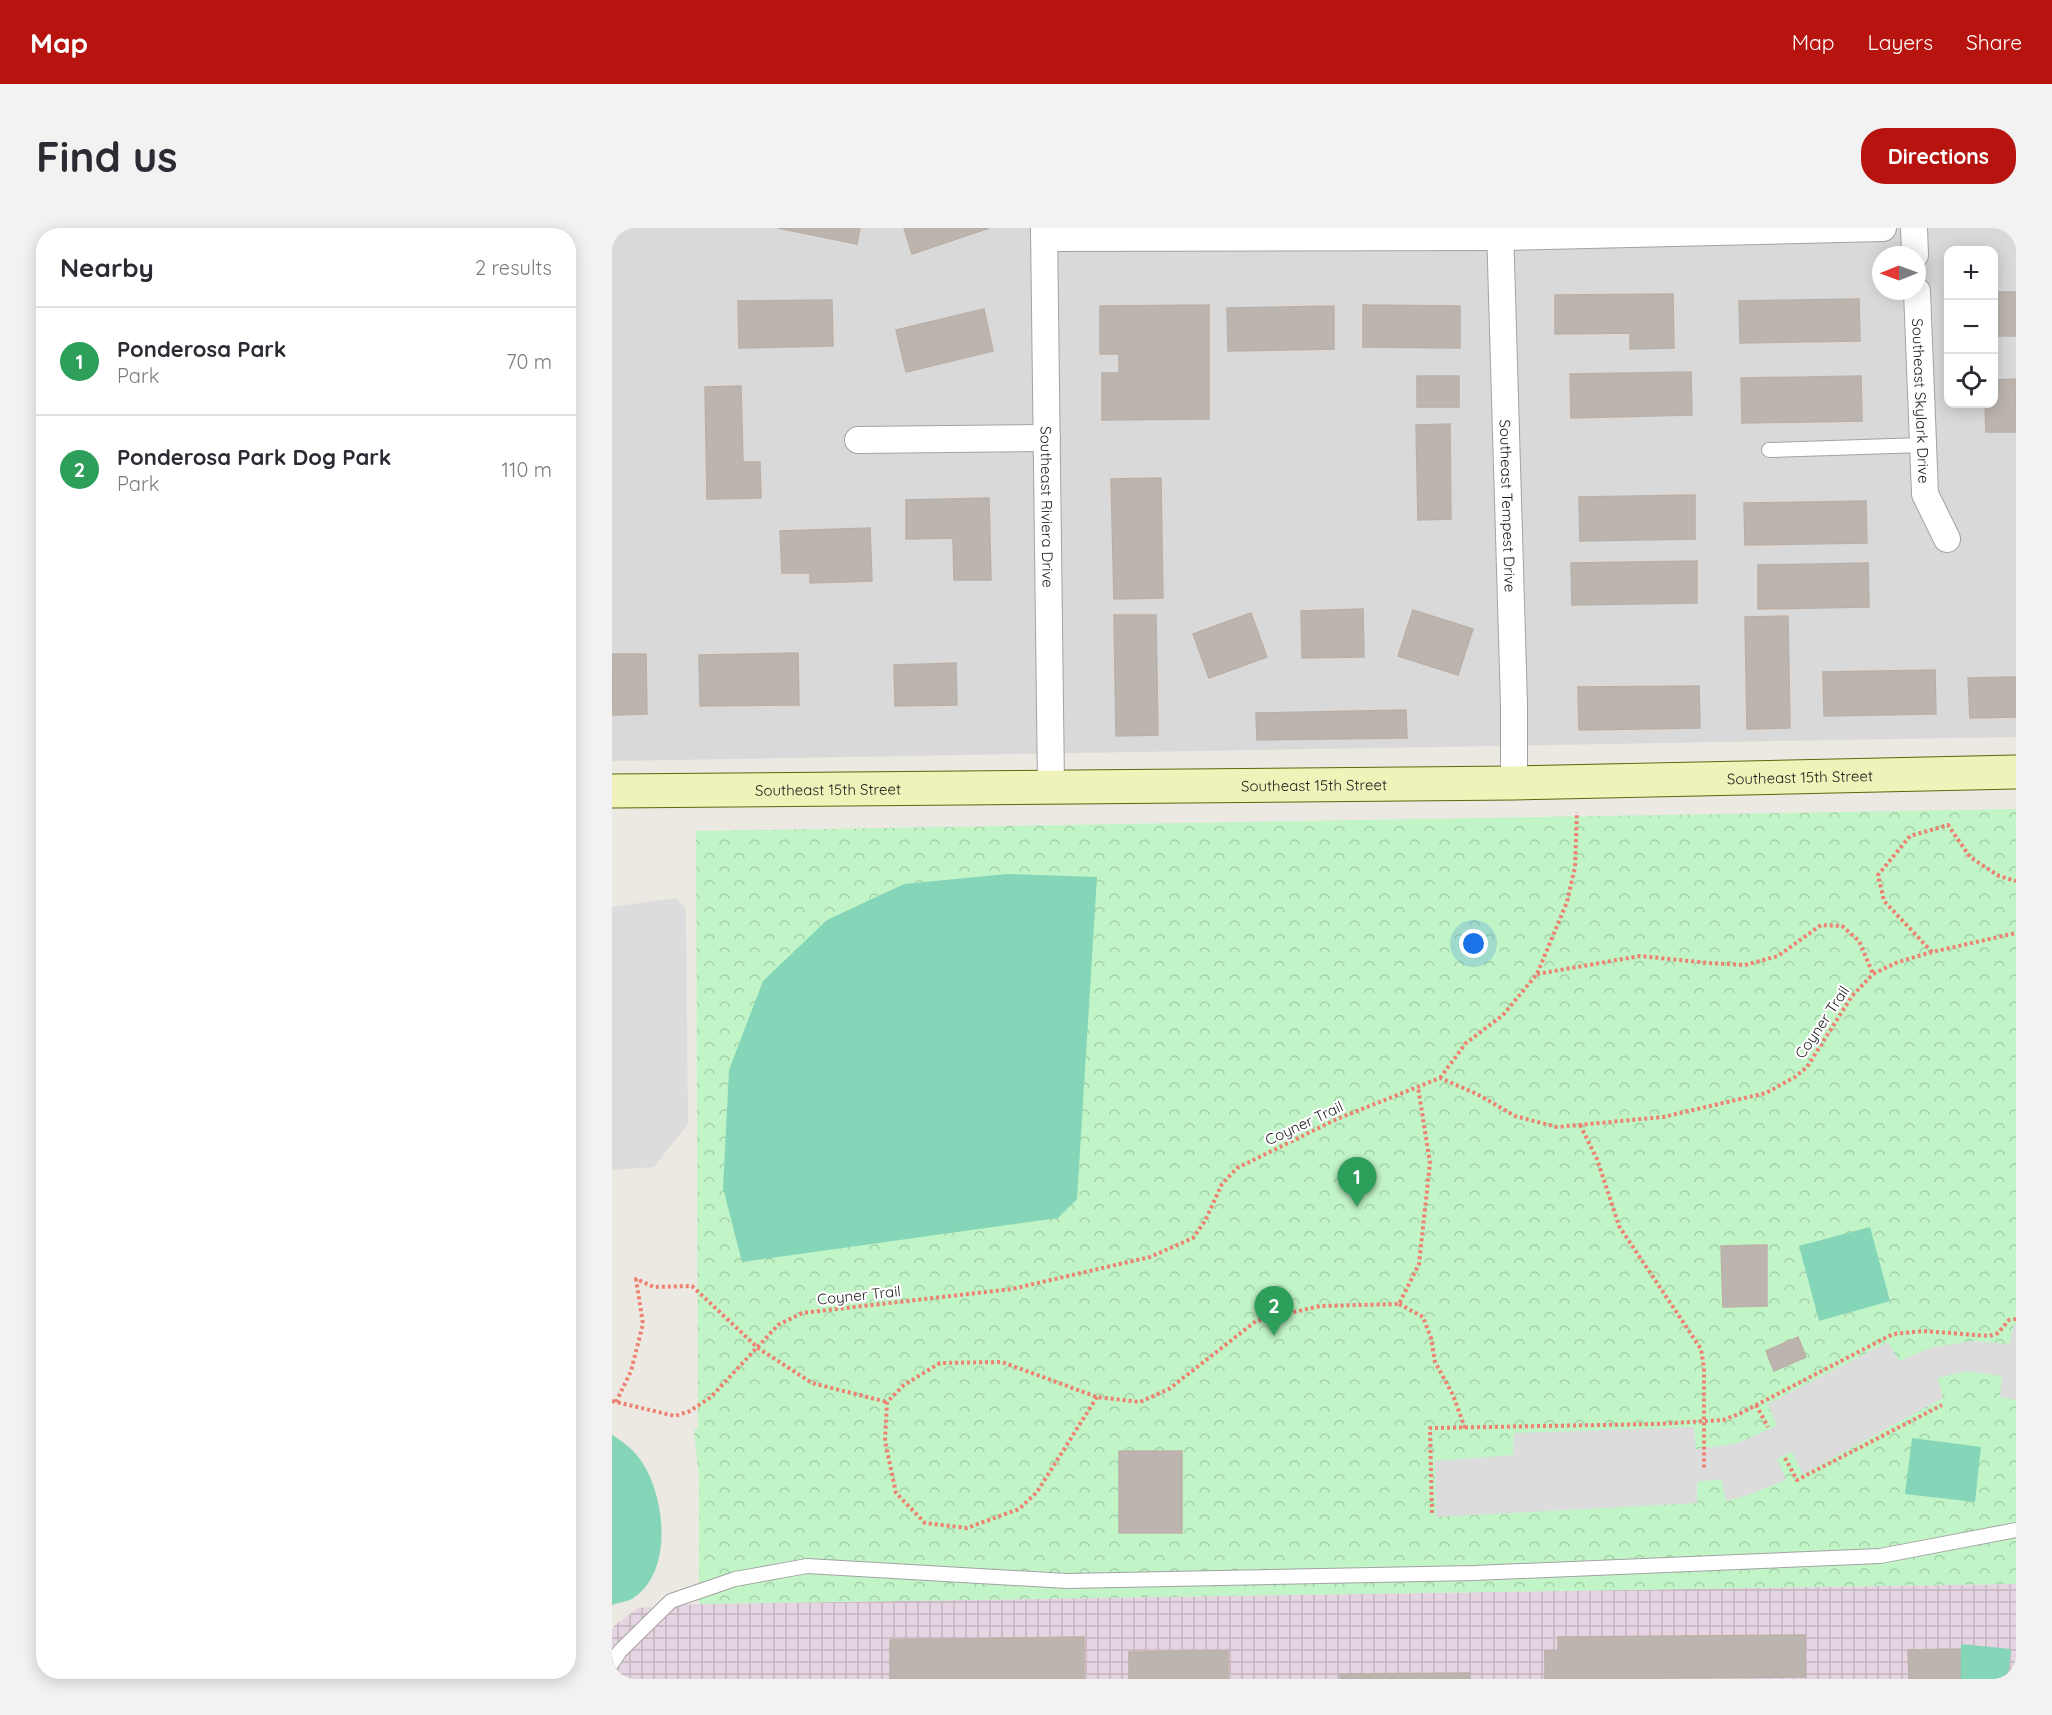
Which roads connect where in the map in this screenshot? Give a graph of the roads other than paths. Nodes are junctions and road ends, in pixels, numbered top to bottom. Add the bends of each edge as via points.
1 (1883, 228) edge
2 (1914, 228) edge
3 (1500, 232) edge
4 (1044, 233) edge
5 (1915, 246) edge
6 (1917, 300) edge
7 (1047, 438) junction
8 (858, 440) dead end
9 (1923, 446) junction
10 (1769, 450) dead end
11 (1947, 540) dead end
12 (2016, 772) edge
13 (1514, 783) junction
14 (1051, 786) junction
15 (612, 791) edge
16 (2016, 1530) edge
17 (612, 1664) edge

1 - 3 street
2 - 5 street
3 - 4 street
3 - 13 street, Southeast Tempest Drive
4 - 7 street, Southeast Riviera Drive
6 - 9 street, Southeast Skylark Drive
7 - 8 street
7 - 14 street, Southeast Riviera Drive
9 - 10 lane
9 - 11 street, Southeast Skylark Drive via 1925,494
12 - 13 main road, Southeast 15th Street
13 - 14 main road, Southeast 15th Street
14 - 15 main road, Southeast 15th Street
16 - 17 lane via 1880,1556 1475,1573 1066,1581 807,1566 735,1579 671,1601 620,1651

